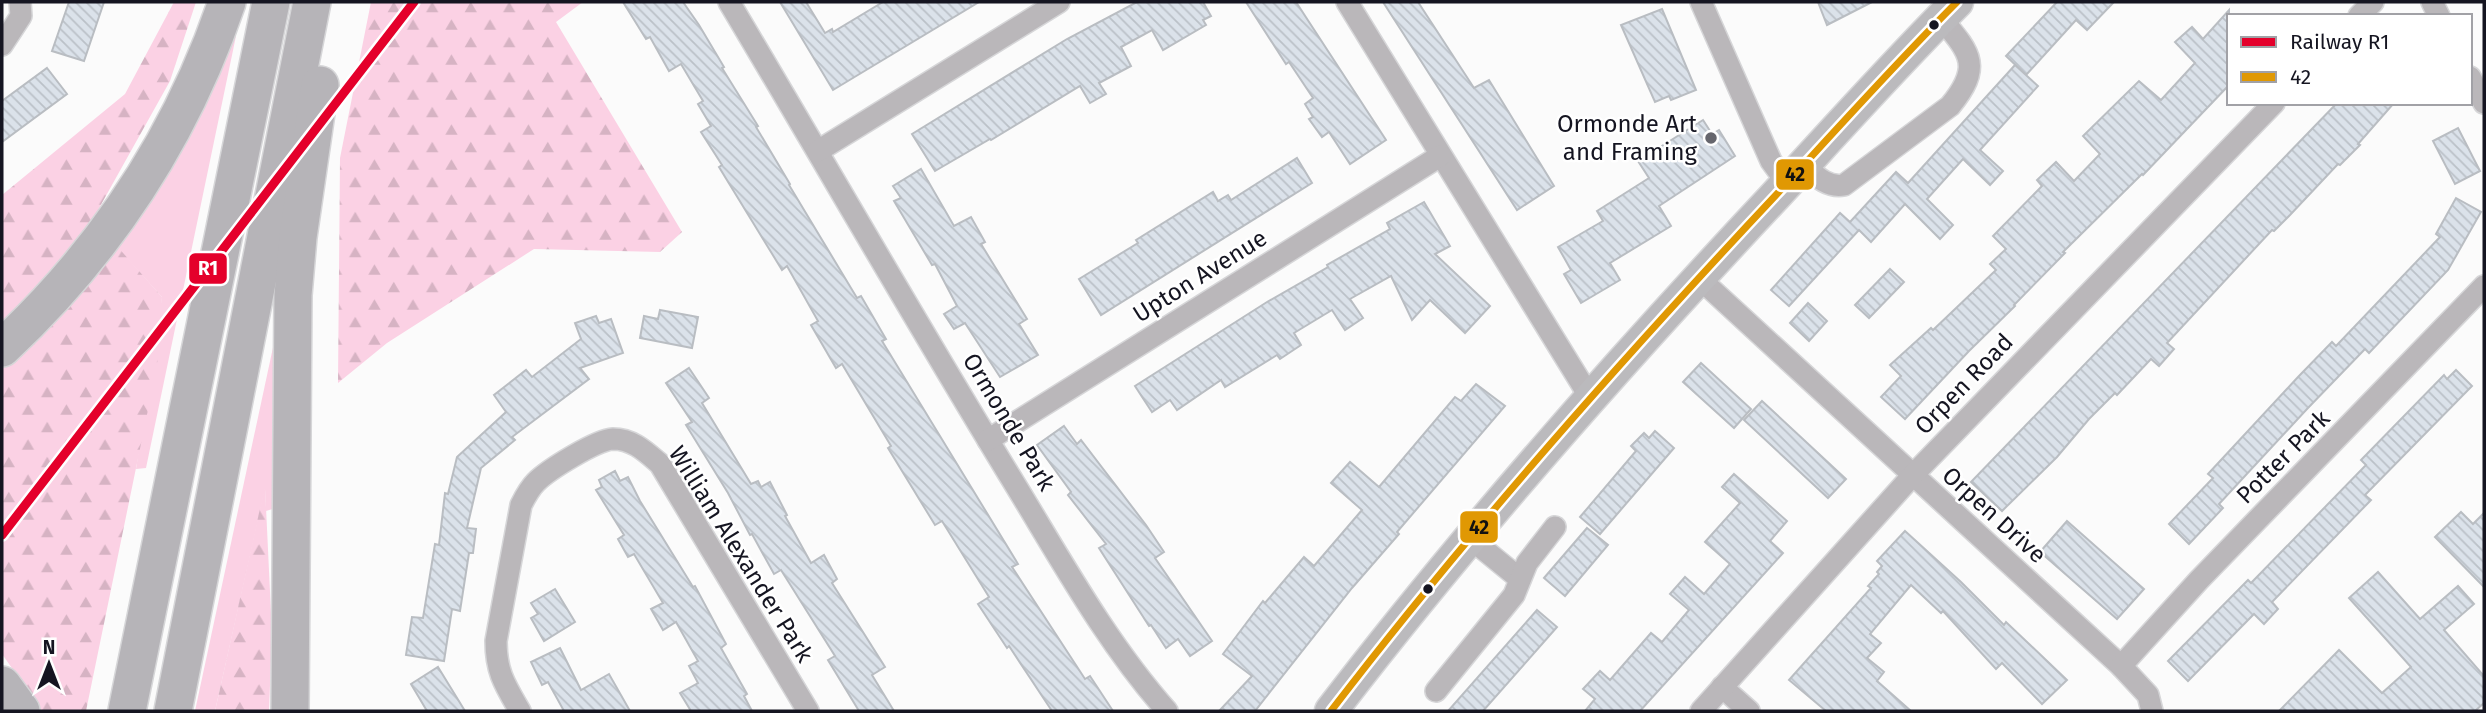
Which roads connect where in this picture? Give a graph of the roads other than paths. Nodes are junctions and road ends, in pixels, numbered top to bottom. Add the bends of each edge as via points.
1 (20, 2) edge
2 (228, 2) edge
3 (271, 2) edge
4 (312, 2) edge
5 (337, 2) edge
6 (729, 2) edge
7 (1059, 2) edge
8 (1347, 2) edge
9 (1701, 2) edge
10 (1949, 10) edge
11 (2, 45) edge
12 (2472, 81) edge
13 (2484, 103) edge
14 (2272, 105) edge
15 (818, 152) junction
16 (1440, 156) junction
17 (1796, 174) junction
18 (1699, 278) junction
19 (2484, 286) edge
20 (2, 348) edge
21 (1591, 399) junction
22 (988, 440) junction
23 (1912, 475) junction
24 (1555, 527) dead end
25 (1471, 539) junction
26 (1520, 579) junction
27 (2121, 666) junction
28 (2, 685) edge
29 (1723, 687) junction
30 (1436, 691) dead end
31 (21, 711) edge
32 (127, 711) edge
33 (173, 711) edge
34 (290, 711) edge
35 (520, 711) edge
36 (808, 711) edge
37 (1167, 711) edge
38 (1331, 711) edge
39 (1701, 711) edge
40 (1749, 711) edge
41 (2151, 711) edge

1 - 11 street via 21,16
2 - 20 highway via 170,132 110,230
3 - 32 highway
4 - 33 highway
5 - 34 highway via 316,104 293,295
6 - 15 street, Ormonde Park
7 - 15 street
8 - 16 street
9 - 17 street via 1771,161
10 - 17 main road
10 - 17 street via 1970,63 1963,90 1950,106 1844,185 1835,187
12 - 13 street
14 - 23 street, Orpen Road
15 - 22 street, Ormonde Park
16 - 21 street
16 - 22 street, Upton Avenue
17 - 18 main road
18 - 21 main road
18 - 23 street, Orpen Drive
19 - 27 street, Potter Park
21 - 25 main road
22 - 37 street, Ormonde Park via 1098,619 1136,676
23 - 27 street, Orpen Drive
23 - 29 street, Orpen Road
24 - 26 street
25 - 26 street
25 - 38 main road
26 - 30 street via 1514,595
27 - 41 street, Orpen Drive via 2148,695
28 - 31 highway
29 - 39 street, Orpen Road
29 - 40 street
35 - 36 street, William Alexander Park via 501,678 496,651 521,505 537,480 595,443 612,439 641,447 660,464

